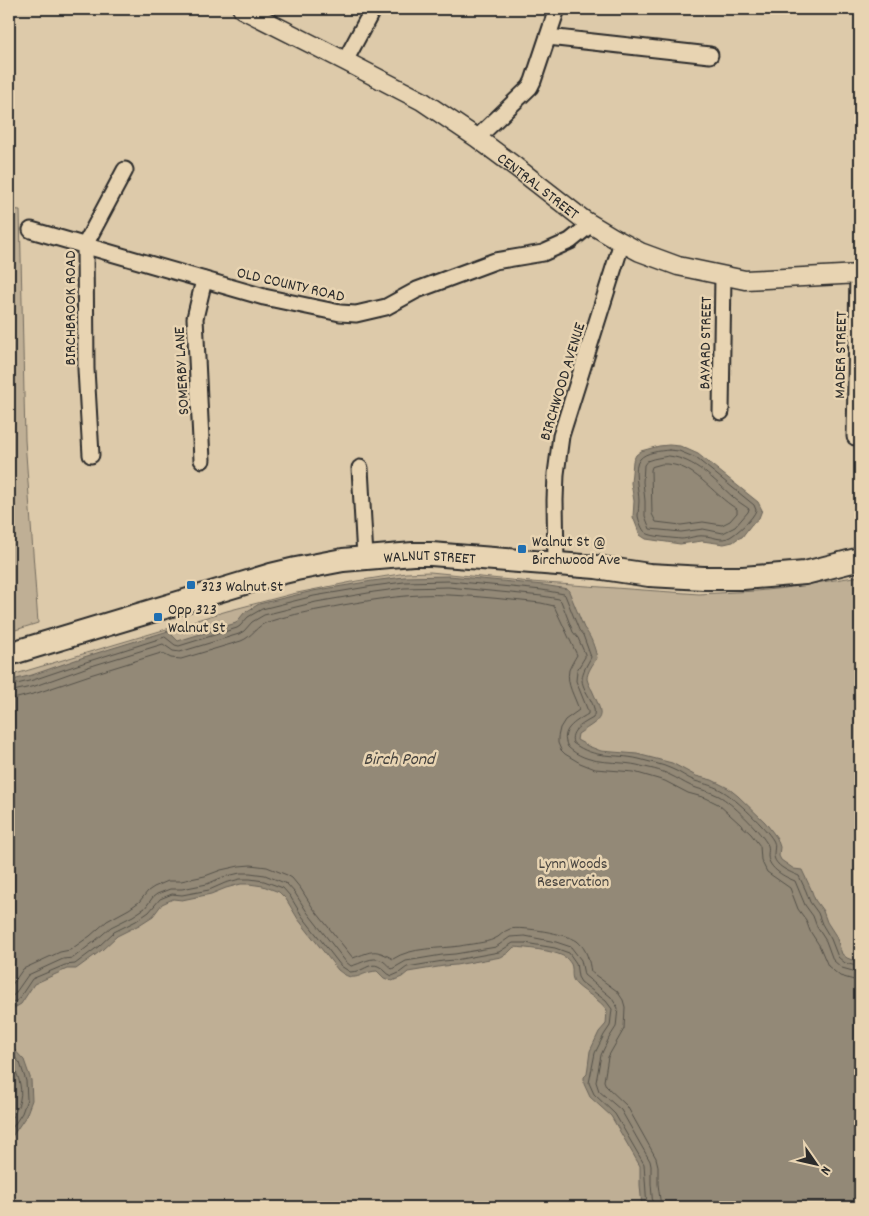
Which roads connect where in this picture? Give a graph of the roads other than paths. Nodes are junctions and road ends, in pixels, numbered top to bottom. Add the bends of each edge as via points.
1 (242, 9) edge
2 (372, 9) edge
3 (557, 9) edge
4 (548, 37) junction
5 (710, 55) dead end
6 (345, 60) junction
7 (477, 138) junction
8 (126, 170) dead end
9 (591, 224) junction
10 (31, 230) dead end
11 (622, 242) junction
12 (86, 245) junction
13 (859, 274) edge
14 (722, 275) junction
15 (204, 280) junction
16 (720, 412) dead end
17 (855, 437) dead end
18 (91, 455) dead end
19 (202, 460) dead end
20 (360, 468) dead end
21 (365, 557) junction
22 (860, 559) edge
23 (556, 564) junction
24 (9, 654) edge

1 - 6 street, CENTRAL STREET
2 - 6 street
3 - 4 street
4 - 5 street
4 - 7 street via 530,87
6 - 7 street, CENTRAL STREET via 422,101
7 - 9 street, CENTRAL STREET
8 - 12 street, BIRCHBROOK ROAD
9 - 11 street, CENTRAL STREET
9 - 15 street, OLD COUNTY ROAD via 570,241 543,253 496,262 417,290 386,307 356,314 264,297
10 - 12 street, OLD COUNTY ROAD
11 - 14 street, CENTRAL STREET via 678,266
11 - 23 street, BIRCHWOOD AVENUE via 561,436 554,500
12 - 15 street, OLD COUNTY ROAD
12 - 18 street, BIRCHBROOK ROAD via 86,369
13 - 14 street, CENTRAL STREET via 744,280
13 - 17 street, MADER STREET
14 - 16 street, BAYARD STREET
15 - 19 street, SOMERBY LANE via 195,318
20 - 21 street
21 - 23 main road, WALNUT STREET via 431,554
21 - 24 main road, WALNUT STREET via 271,575
22 - 23 main road, WALNUT STREET via 805,572 743,578 649,574

